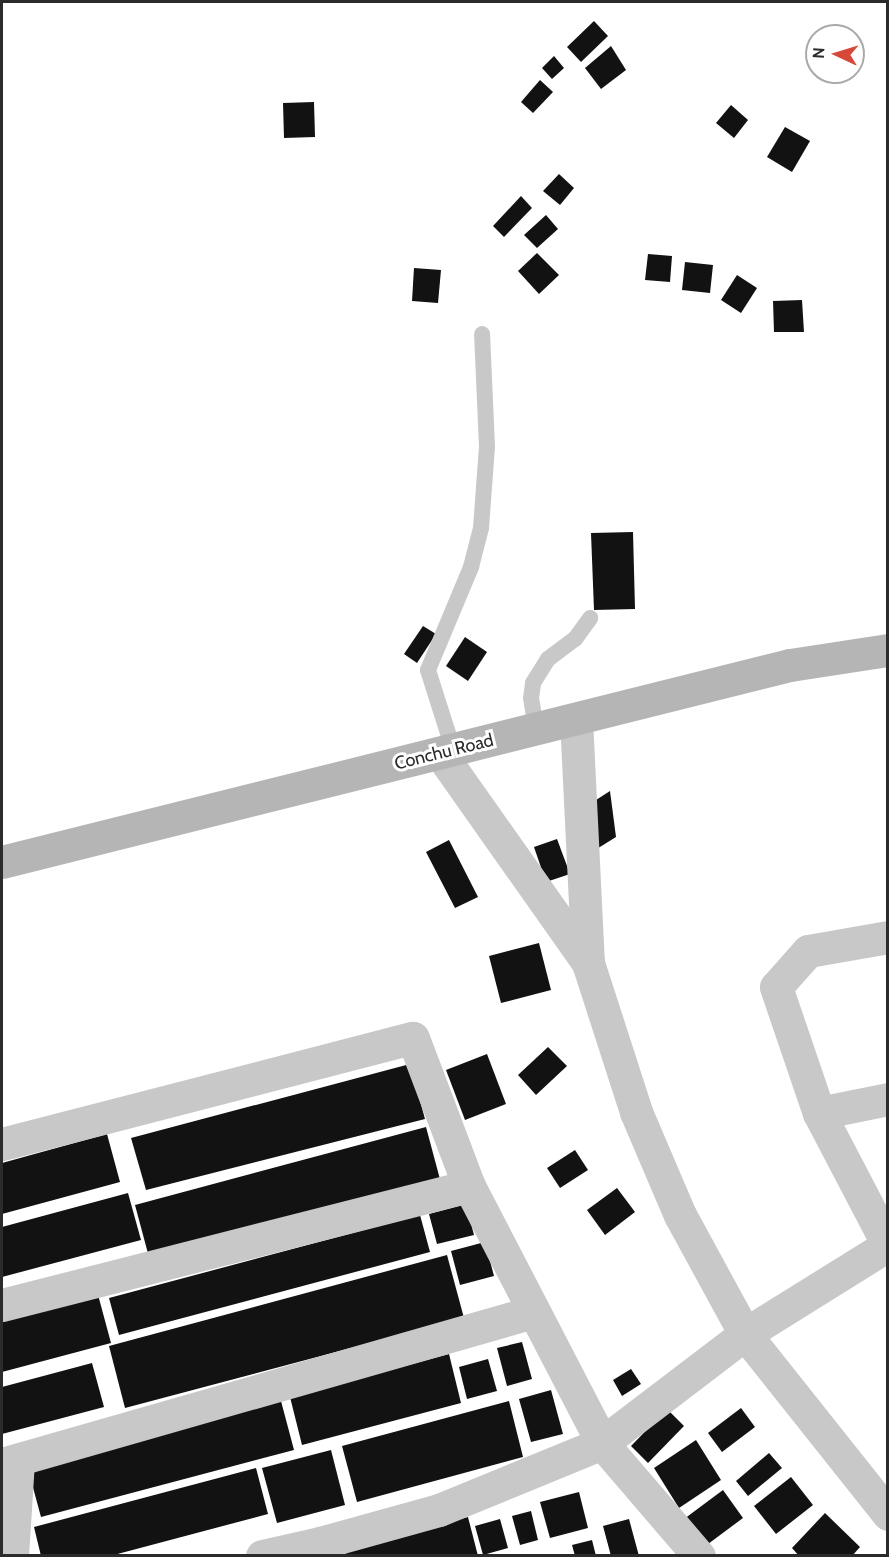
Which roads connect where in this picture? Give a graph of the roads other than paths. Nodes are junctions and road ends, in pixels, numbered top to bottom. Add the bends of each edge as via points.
1 (482, 334) dead end
2 (590, 618) dead end
3 (888, 650) edge
4 (576, 718) junction
5 (536, 729) junction
6 (447, 751) junction
7 (2, 862) edge
8 (888, 937) edge
9 (588, 963) junction
10 (888, 1099) edge
11 (819, 1113) junction
12 (2, 1144) edge
13 (469, 1186) junction
14 (888, 1245) edge
15 (2, 1305) edge
16 (533, 1312) junction
17 (745, 1334) junction
18 (602, 1443) junction
19 (10, 1462) edge
20 (888, 1514) edge
21 (12, 1556) edge
22 (262, 1556) edge
23 (699, 1556) edge

1 - 6 lane via 487,447 481,528 471,567 428,669
2 - 5 lane via 575,639 548,658 533,683
3 - 4 main road, Conchu Road via 790,665
4 - 5 main road, Conchu Road
4 - 9 street
5 - 6 main road, Conchu Road
6 - 7 main road, Conchu Road
6 - 9 street
8 - 11 street via 808,951 776,987
9 - 17 street via 636,1112 680,1215
10 - 11 street
11 - 14 street
12 - 13 street via 413,1038
13 - 15 street
13 - 16 street
14 - 17 street
16 - 18 street
16 - 19 street
17 - 18 street
17 - 20 street
18 - 22 street via 439,1510
18 - 23 street
19 - 21 street

